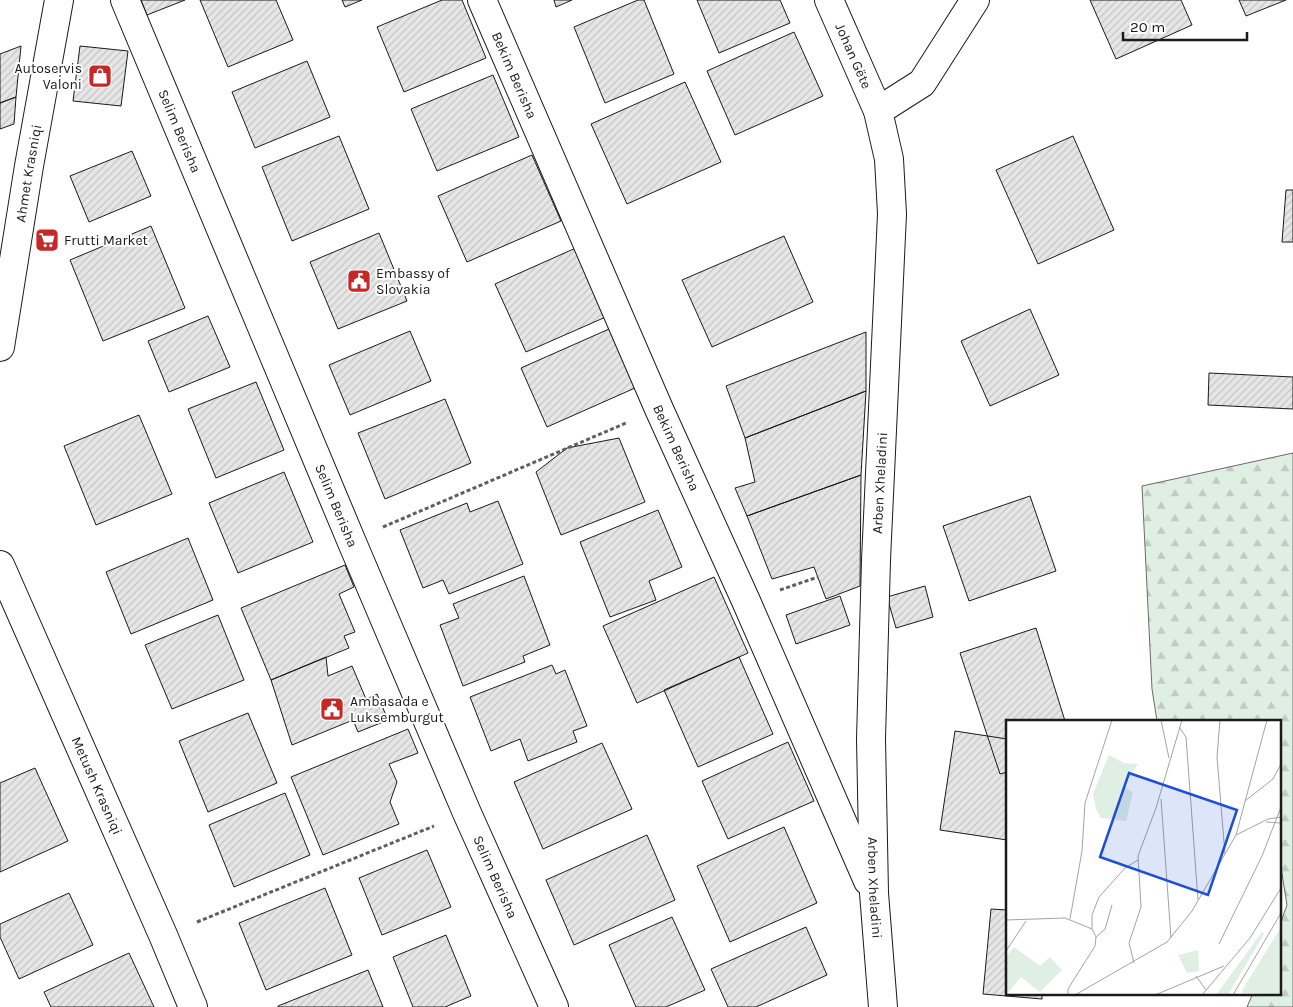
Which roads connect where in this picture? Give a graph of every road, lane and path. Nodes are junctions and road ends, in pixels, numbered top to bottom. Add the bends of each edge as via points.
1 (59, 0) edge
2 (125, 0) edge
3 (482, 0) edge
4 (830, 0) edge
5 (975, 0) edge
6 (878, 112) junction
7 (0, 347) edge
8 (659, 410) junction
9 (351, 540) junction
10 (0, 565) edge
11 (468, 813) junction
12 (874, 894) junction
13 (163, 935) junction
14 (193, 1007) edge
15 (554, 1007) edge
16 (883, 1007) edge

1 - 7 street, Ahmet Krasniqi
2 - 9 street, Selim Berisha
3 - 8 street, Bekim Berisha
4 - 6 street, Johan Gëte
5 - 6 street via 922,83
6 - 12 street, Arben Xheladini via 889,159 892,214 870,739
8 - 9 path
8 - 12 street, Bekim Berisha
9 - 11 street, Selim Berisha
10 - 13 street, Metush Krasniqi
11 - 13 path
11 - 15 street, Selim Berisha
12 - 16 street, Arben Xheladini
13 - 14 street, Metush Krasniqi

